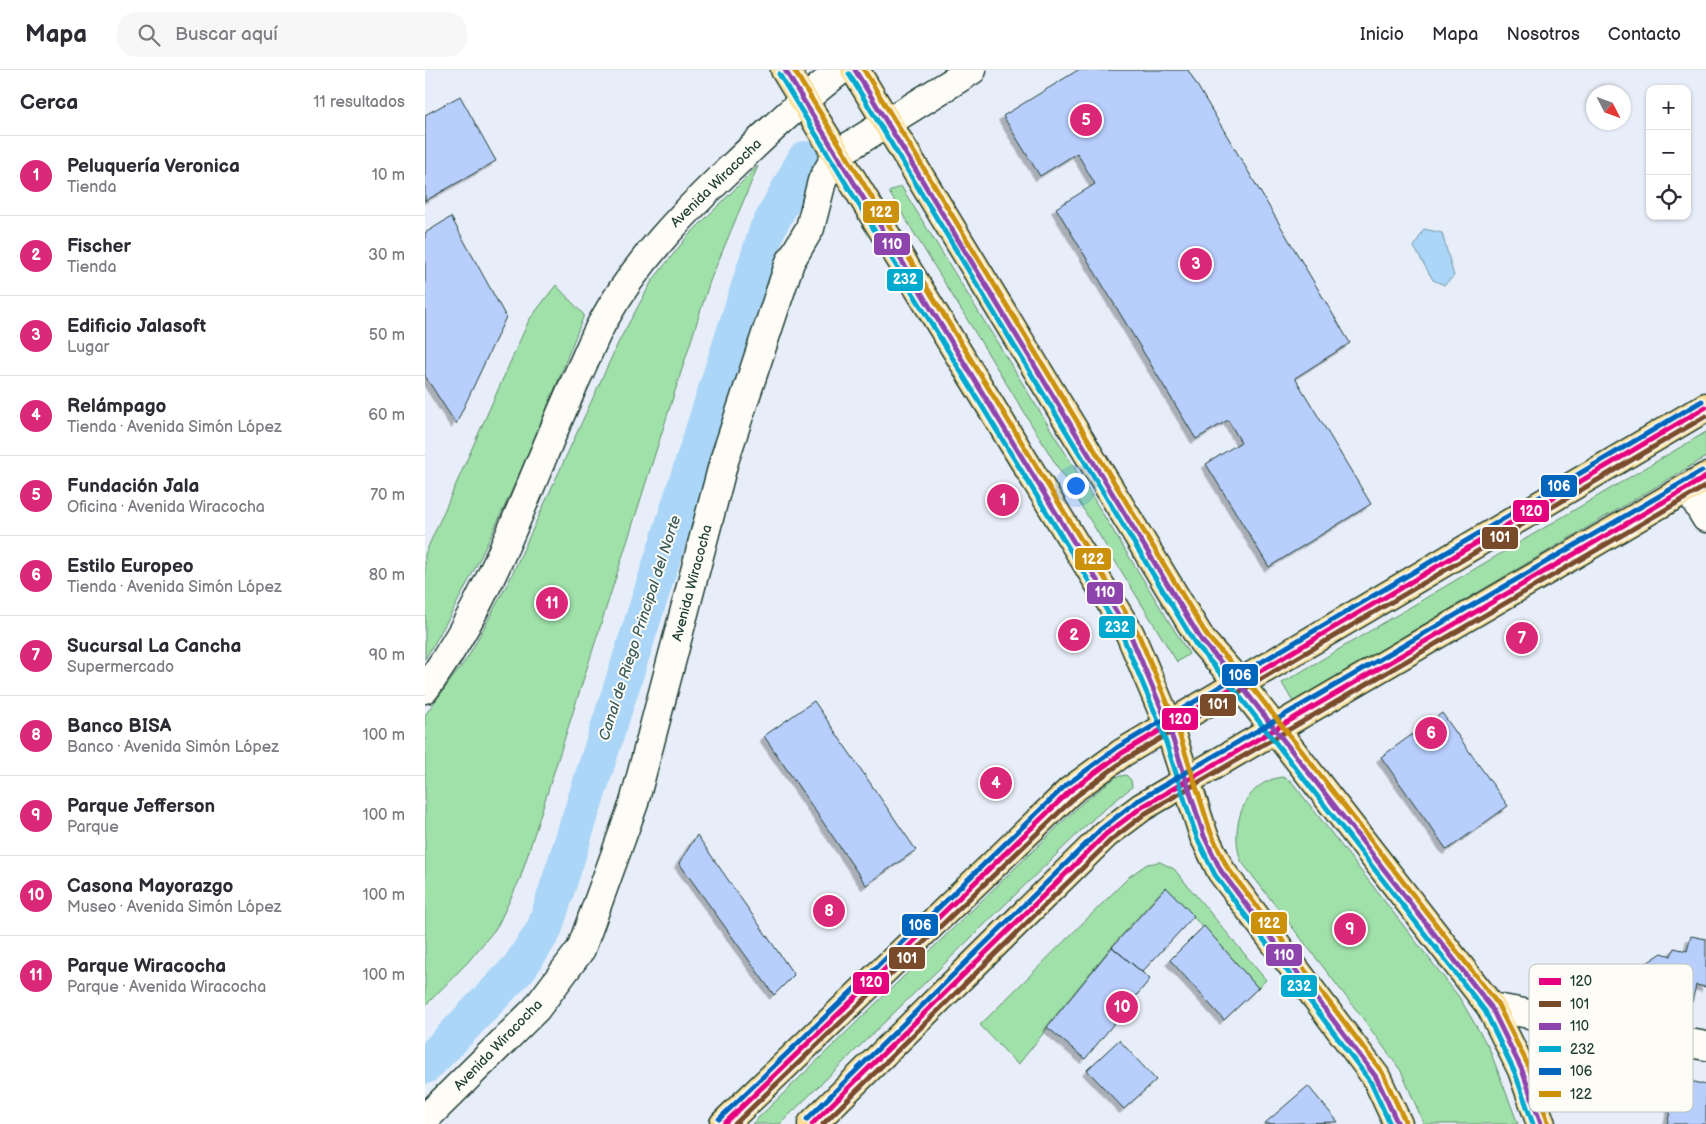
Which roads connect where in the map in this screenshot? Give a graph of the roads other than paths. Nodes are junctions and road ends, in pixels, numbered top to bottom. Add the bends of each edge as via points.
1 (785, 70) edge
2 (841, 70) edge
3 (855, 70) edge
4 (973, 70) edge
5 (802, 100) junction
6 (887, 121) junction
7 (837, 154) junction
8 (1706, 407) edge
9 (1697, 483) edge
10 (1706, 518) edge
11 (1239, 683) junction
12 (425, 689) edge
13 (1168, 724) junction
14 (1275, 730) junction
15 (1186, 781) junction
16 (1491, 1008) junction
17 (1529, 1015) edge
18 (1693, 1044) edge
19 (1706, 1046) edge
20 (1529, 1090) edge
21 (1537, 1112) edge
22 (425, 1119) edge
23 (724, 1124) edge
24 (812, 1124) edge
25 (1398, 1124) edge
26 (1541, 1124) edge

1 - 5 main road
2 - 5 street, Avenida Wiracocha
3 - 6 main road
4 - 6 street, Avenida Wiracocha
5 - 7 main road
5 - 12 street, Avenida Wiracocha via 671,226 639,264 602,323 499,561 450,654
6 - 7 street, Avenida Wiracocha
6 - 11 main road via 1202,641
7 - 13 main road via 1130,634
7 - 22 street, Avenida Wiracocha via 822,181 811,228 790,262 748,386 724,461 634,803 581,948 536,1009
8 - 11 main road
9 - 10 street
9 - 14 main road
11 - 13 main road
11 - 14 main road
13 - 15 main road
13 - 23 main road via 1070,791
14 - 15 main road
14 - 16 main road
15 - 24 main road via 1142,807 1106,834
15 - 25 main road via 1204,836 1221,871 1376,1077
16 - 17 street
16 - 20 main road
18 - 19 street
21 - 26 main road

